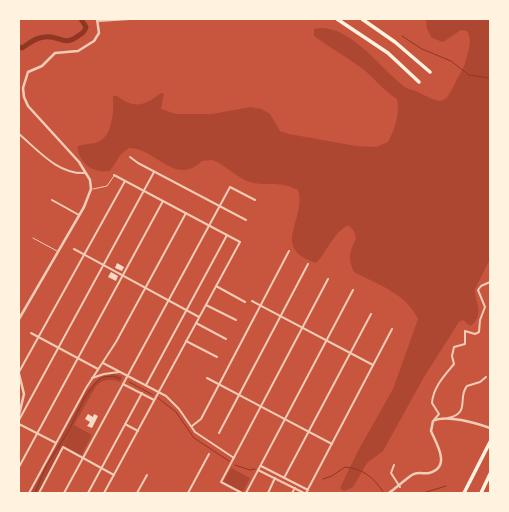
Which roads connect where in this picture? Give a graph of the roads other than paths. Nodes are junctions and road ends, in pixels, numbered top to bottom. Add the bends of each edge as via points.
1 (130, 19) edge
2 (337, 19) edge
3 (362, 19) edge
4 (98, 20) edge
5 (430, 72) dead end
6 (419, 82) dead end
7 (19, 134) edge
8 (130, 157) dead end
9 (154, 172) junction
10 (86, 173) junction
11 (114, 175) joint
12 (125, 181) junction
13 (91, 189) junction
14 (143, 191) junction
15 (52, 200) dead end
16 (255, 200) dead end
17 (163, 201) junction
18 (219, 206) junction
19 (186, 213) junction
20 (79, 215) junction
21 (246, 220) dead end
22 (209, 226) junction
23 (227, 235) junction
24 (33, 238) dead end
25 (74, 249) dead end
26 (58, 251) junction
27 (290, 251) dead end
28 (84, 255) junction
29 (308, 264) dead end
30 (103, 265) junction
31 (123, 276) junction
32 (328, 279) dead end
33 (490, 282) edge
34 (216, 286) junction
35 (145, 288) junction
36 (353, 290) dead end
37 (168, 300) junction
38 (252, 301) dead end
39 (246, 302) dead end
40 (206, 304) junction
41 (260, 306) junction
42 (186, 310) junction
43 (371, 314) dead end
44 (281, 316) junction
45 (199, 317) junction
46 (19, 319) edge
47 (236, 320) dead end
48 (196, 323) junction
49 (303, 328) junction
50 (392, 329) dead end
51 (31, 333) dead end
52 (40, 338) junction
53 (226, 339) dead end
54 (326, 340) junction
55 (186, 341) junction
56 (58, 348) junction
57 (350, 353) junction
58 (216, 357) dead end
59 (78, 358) junction
60 (103, 363) junction
61 (373, 365) junction
62 (98, 369) junction
63 (120, 371) junction
64 (19, 373) edge
65 (128, 375) junction
66 (486, 377) dead end
67 (92, 378) junction
68 (207, 378) dead end
69 (123, 384) junction
70 (146, 385) junction
71 (218, 385) junction
72 (159, 391) junction
73 (142, 394) junction
74 (239, 395) junction
75 (154, 400) junction
76 (261, 407) junction
77 (19, 415) edge
78 (447, 418) junction
79 (285, 419) junction
80 (19, 420) edge
81 (433, 421) junction
82 (19, 424) edge
83 (125, 424) junction
84 (192, 426) junction
85 (490, 428) edge
86 (138, 431) junction
87 (309, 432) junction
88 (218, 433) dead end
89 (37, 434) junction
90 (490, 442) edge
91 (56, 444) junction
92 (332, 444) junction
93 (209, 454) dead end
94 (83, 458) junction
95 (234, 458) junction
96 (394, 465) dead end
97 (260, 466) junction
98 (19, 467) edge
99 (102, 468) junction
100 (258, 470) junction
101 (114, 474) junction
102 (490, 474) edge
103 (147, 475) dead end
104 (275, 478) junction
105 (284, 478) junction
106 (400, 486) junction
107 (295, 488) junction
108 (308, 490) junction
109 (29, 493) edge
110 (39, 493) edge
111 (64, 493) edge
112 (88, 493) edge
113 (104, 493) edge
114 (137, 493) edge
115 (188, 493) edge
116 (242, 493) edge
117 (246, 493) edge
118 (268, 493) edge
119 (292, 493) edge
120 (305, 493) edge
121 (390, 493) edge
122 (464, 493) edge
123 (481, 493) edge

1 - 4 street
2 - 6 highway via 388,53
3 - 5 highway via 400,45
4 - 10 street via 99,33 94,41 75,52 59,52 52,55 42,66 28,72 23,88 28,106 80,162
7 - 10 street via 59,167 72,172
8 - 9 street
9 - 14 street
9 - 18 street
10 - 13 street via 92,183
11 - 12 street
11 - 13 lane via 107,186
12 - 14 street
12 - 28 street
13 - 20 street
14 - 17 street
14 - 30 street
15 - 20 street
16 - 18 street via 230,187
17 - 19 street
17 - 31 street
18 - 21 street
18 - 22 street
19 - 22 street
19 - 35 street
20 - 26 street
22 - 23 street
22 - 37 street
23 - 34 street via 240,242
23 - 42 street
24 - 26 lane
25 - 28 street
26 - 46 street
27 - 41 street
28 - 30 street
28 - 52 street
29 - 44 street
30 - 31 street
30 - 56 street
31 - 35 street
31 - 59 street
32 - 49 street
33 - 81 street via 478,290 485,307 479,332 465,332 465,344 454,348 454,364 443,376 433,397 432,403 439,414
34 - 39 street
34 - 40 street
35 - 37 street
35 - 60 street
36 - 54 street
37 - 42 street
37 - 65 street
38 - 41 street
40 - 45 street
40 - 47 street
41 - 44 street
41 - 71 street
42 - 45 street
42 - 70 street
43 - 57 street
44 - 49 street
44 - 74 street
45 - 48 street
48 - 53 street
48 - 55 street
49 - 54 street
49 - 76 street
50 - 61 street
51 - 52 street
52 - 56 street
52 - 64 street
54 - 57 street
54 - 79 street
55 - 58 street
55 - 72 street
56 - 59 street
56 - 80 street
57 - 61 street
57 - 87 street
59 - 62 street
59 - 89 street
60 - 62 street
60 - 63 street
61 - 92 street
62 - 67 street
63 - 65 street
63 - 67 street
64 - 77 street via 24,394
65 - 69 street
65 - 70 street
66 - 78 street via 465,388 462,409 455,416
67 - 91 street
68 - 71 street
69 - 73 street
69 - 94 street
70 - 72 street
71 - 74 street
71 - 84 street via 201,419
72 - 75 street
72 - 84 street via 173,402
73 - 75 street
73 - 83 street
74 - 76 street
74 - 88 street
75 - 86 street
76 - 79 street
76 - 95 street
78 - 81 street
78 - 85 street
79 - 87 street
79 - 97 street
81 - 106 street via 431,431 440,447 440,464 429,473 413,474
82 - 89 street
83 - 86 street
83 - 99 street
84 - 95 street via 195,432
86 - 101 street
87 - 92 street
87 - 105 street
89 - 91 street
89 - 98 street
90 - 122 highway
91 - 109 street
92 - 108 street
93 - 115 street
94 - 99 street
94 - 110 street via 63,448
94 - 111 street
95 - 116 street via 221,482
96 - 106 street via 391,475
97 - 100 street
97 - 105 street
99 - 101 street
99 - 112 street
100 - 104 street
100 - 117 street
101 - 113 street
102 - 123 highway
103 - 114 street
104 - 107 street
104 - 118 street
105 - 108 street
106 - 121 street
107 - 119 street
107 - 120 street
108 - 120 street

